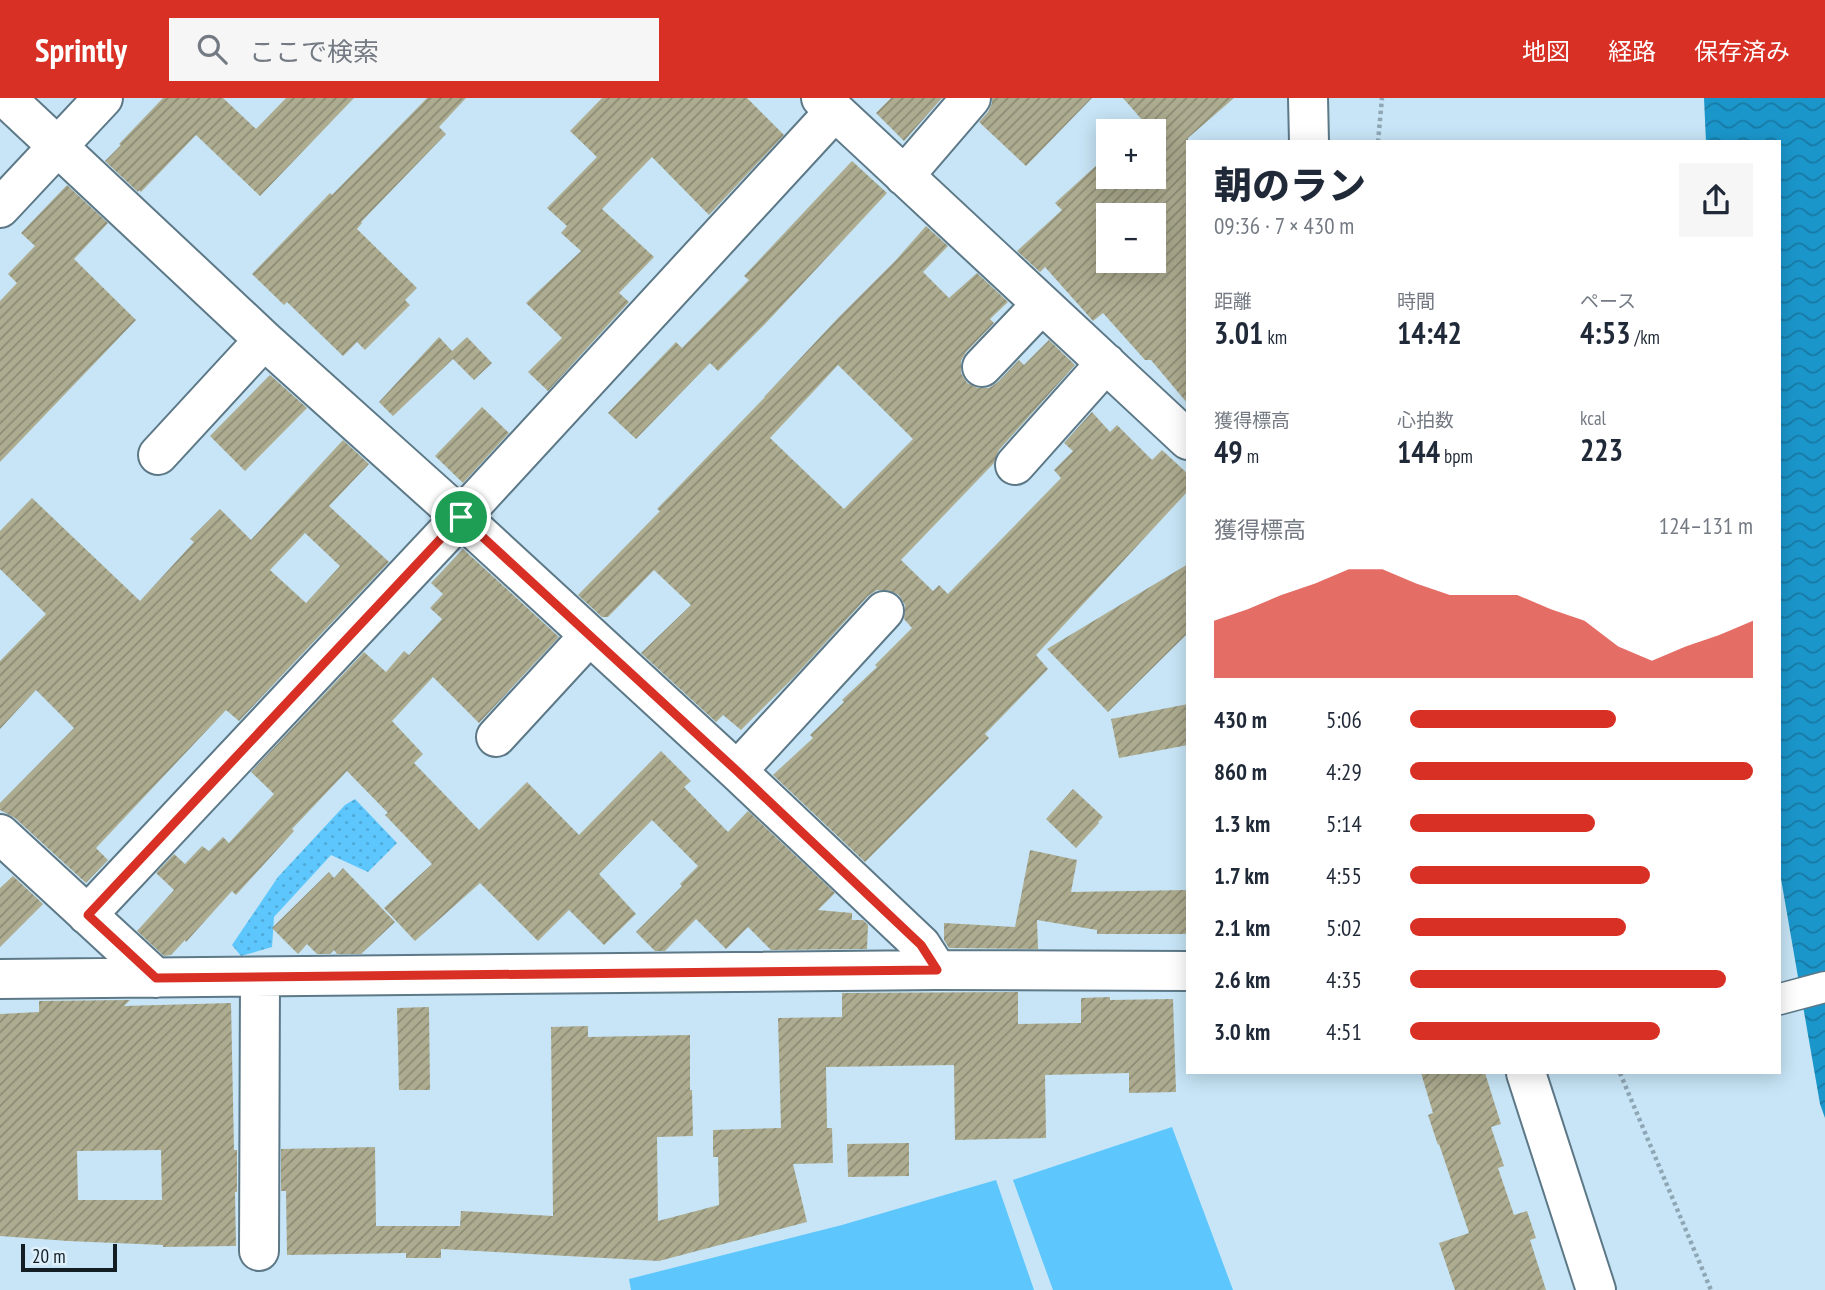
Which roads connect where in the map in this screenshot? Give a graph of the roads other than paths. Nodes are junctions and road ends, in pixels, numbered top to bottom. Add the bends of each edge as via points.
1 (6, 98) edge
2 (103, 98) edge
3 (971, 98) edge
4 (1308, 98) edge
5 (828, 104) edge
6 (1309, 140) edge
7 (57, 147) junction
8 (904, 176) junction
9 (0, 208) edge
10 (1042, 304) junction
11 (264, 340) junction
12 (1106, 363) junction
13 (982, 367) dead end
14 (1186, 438) edge
15 (158, 455) dead end
16 (1015, 465) dead end
17 (461, 517) junction
18 (884, 611) dead end
19 (589, 636) junction
20 (496, 737) dead end
21 (737, 771) junction
22 (0, 834) edge
23 (88, 915) junction
24 (937, 970) junction
25 (1186, 971) edge
26 (260, 977) junction
27 (156, 978) junction
28 (0, 979) edge
29 (1825, 987) edge
30 (1781, 999) edge
31 (1525, 1074) edge
32 (260, 1251) dead end
33 (1596, 1290) edge

1 - 7 street
2 - 7 street
3 - 8 street
4 - 6 street
5 - 8 street
5 - 17 street
7 - 9 street
7 - 11 street
8 - 10 street
10 - 12 street
10 - 13 street
11 - 15 street
11 - 17 street
12 - 14 street
12 - 16 street
17 - 19 street
17 - 23 street
18 - 21 street
19 - 20 street
19 - 21 street
21 - 24 street via 921,945
22 - 23 street
23 - 27 street
24 - 25 street
24 - 26 street
26 - 27 street
26 - 32 street
27 - 28 street
29 - 30 street
31 - 33 street

